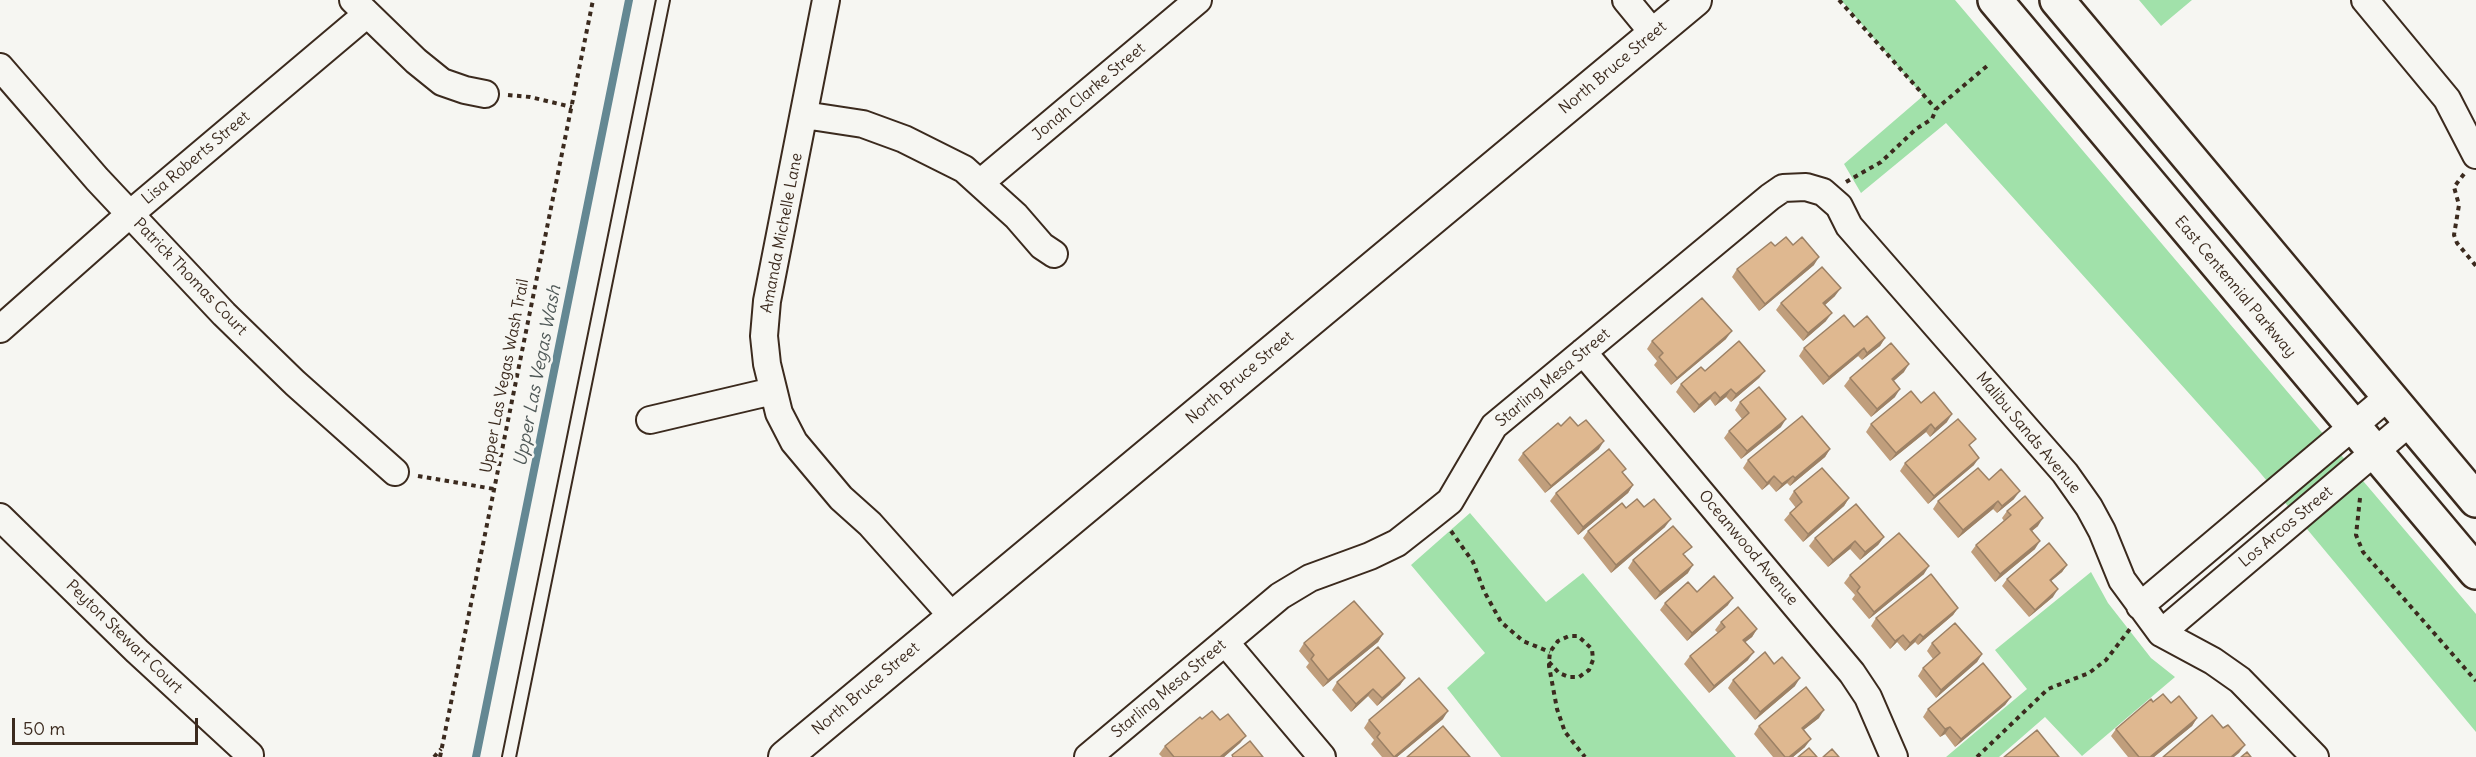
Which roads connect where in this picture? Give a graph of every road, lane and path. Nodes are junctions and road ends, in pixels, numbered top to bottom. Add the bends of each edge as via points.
1 (593, 0) edge
2 (663, 0) edge
3 (826, 0) edge
4 (1198, 0) edge
5 (1626, 0) edge
6 (1695, 0) edge
7 (1839, 0) edge
8 (1995, 0) edge
9 (2057, 0) edge
10 (2365, 0) edge
11 (360, 7) edge
12 (1654, 34) junction
13 (1987, 66) dead end
14 (0, 67) edge
15 (485, 94) joint
16 (572, 107) junction
17 (1936, 110) junction
18 (804, 115) junction
19 (2472, 162) edge
20 (980, 183) junction
21 (1806, 187) joint
22 (1830, 199) junction
23 (130, 214) junction
24 (1054, 254) dead end
25 (2476, 266) edge
26 (0, 329) edge
27 (1583, 352) junction
28 (773, 391) junction
29 (2389, 396) junction
30 (650, 420) dead end
31 (2410, 422) junction
32 (2352, 428) junction
33 (2374, 453) junction
34 (395, 472) joint
35 (494, 489) junction
36 (2361, 491) dead end
37 (2476, 500) edge
38 (1435, 513) junction
39 (0, 517) edge
40 (2476, 572) edge
41 (953, 617) junction
42 (2149, 618) junction
43 (1226, 642) junction
44 (1551, 652) junction
45 (1549, 662) junction
46 (2476, 681) edge
47 (442, 748) junction
48 (250, 755) dead end
49 (434, 757) edge
50 (440, 757) edge
51 (509, 757) edge
52 (785, 757) edge
53 (1088, 757) edge
54 (1322, 757) edge
55 (1585, 757) edge
56 (1894, 757) edge
57 (1977, 757) edge
58 (2315, 757) edge

1 - 16 path, Upper Las Vegas Wash Trail
2 - 51 lane
3 - 18 street, Amanda Michelle Lane
4 - 20 street, Jonah Clarke Street
5 - 12 street
6 - 12 street, North Bruce Street
7 - 17 path
8 - 32 main road, East Centennial Parkway
9 - 29 main road
10 - 19 street via 2447,99
11 - 15 street via 442,82
11 - 23 street, Lisa Roberts Street
12 - 41 street, North Bruce Street
13 - 17 path
14 - 23 street, Patrick Thomas Court
15 - 16 path via 530,97
16 - 35 path, Upper Las Vegas Wash Trail
17 - 22 path via 1932,119 1881,162 1850,178
18 - 20 street via 863,124 904,139 964,169
18 - 28 street, Amanda Michelle Lane via 767,301 764,336
19 - 25 path via 2454,187 2459,205 2454,236
20 - 24 street
21 - 22 street, Malibu Sands Avenue
21 - 27 street, Starling Mesa Street via 1784,188 1770,197
22 - 42 street, Malibu Sands Avenue via 1839,206 1849,226 2065,473 2093,515 2122,580
23 - 26 street, Lisa Roberts Street
23 - 34 street, Patrick Thomas Court via 294,383
27 - 38 street, Starling Mesa Street via 1494,426 1450,501
27 - 56 street, Oceanwood Avenue via 1852,673 1868,697
28 - 30 street
28 - 41 street, Amanda Michelle Lane via 794,442
29 - 31 main road
29 - 32 street, Los Arcos Street
31 - 33 street, Los Arcos Street
31 - 37 main road
32 - 33 main road, East Centennial Parkway
32 - 42 street, Los Arcos Street
33 - 40 main road, East Centennial Parkway
33 - 42 street, Los Arcos Street
34 - 35 path
35 - 47 path, Upper Las Vegas Wash Trail
36 - 46 path via 2356,535 2363,552
38 - 43 street, Starling Mesa Street via 1397,543 1310,578 1280,596
38 - 44 path via 1466,548 1500,622 1523,641
39 - 48 street, Peyton Stewart Court
41 - 52 street, North Bruce Street
42 - 57 path via 2125,634 2106,660 2089,673 2048,689
42 - 58 street, Malibu Sands Avenue via 2240,680
43 - 53 street, Starling Mesa Street
43 - 54 street
44 - 45 path
44 - 45 path via 1558,641 1578,636 1592,649 1593,660 1589,670 1579,677 1559,673
45 - 55 path via 1550,680 1565,732
47 - 49 path
47 - 50 path, Upper Las Vegas Wash Trail

